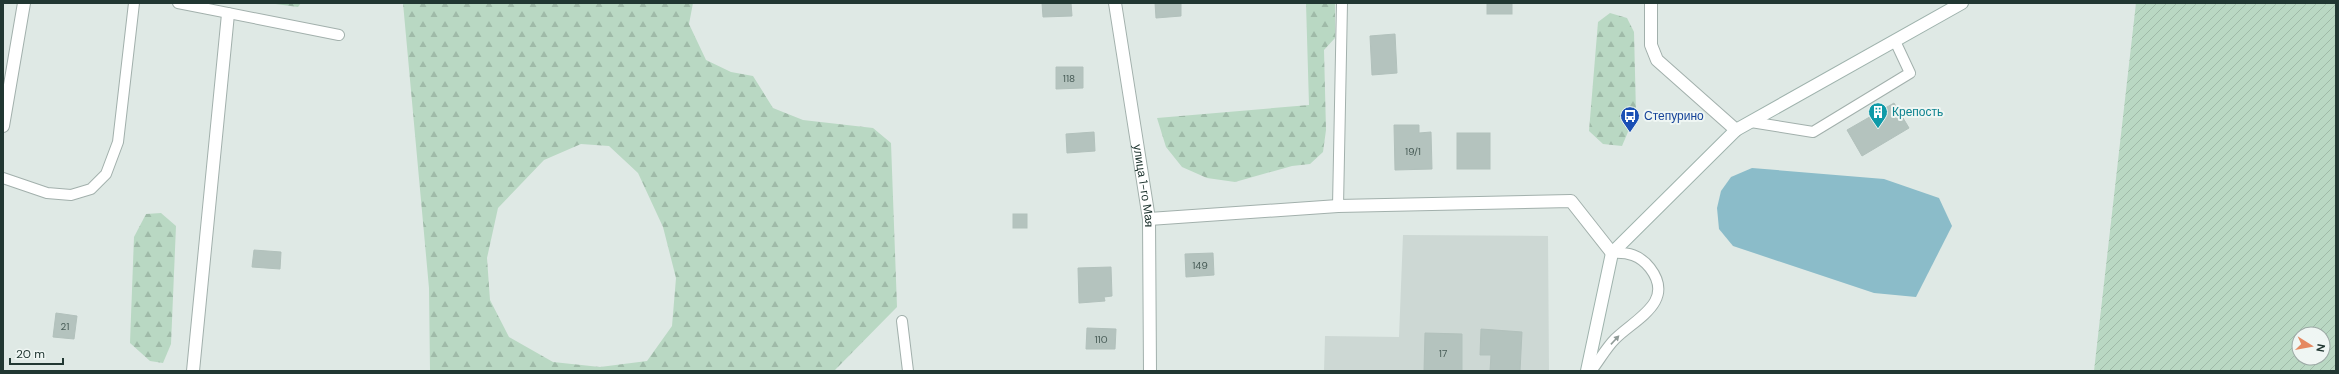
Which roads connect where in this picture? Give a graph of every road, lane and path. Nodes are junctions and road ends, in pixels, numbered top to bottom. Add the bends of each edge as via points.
1 (24, 3) edge
2 (134, 3) edge
3 (178, 3) edge
4 (1115, 3) edge
5 (1342, 3) edge
6 (1650, 3) edge
7 (1962, 3) edge
8 (228, 14) junction
9 (339, 35) dead end
10 (1895, 41) junction
11 (1750, 122) junction
12 (3, 126) edge
13 (1736, 130) junction
14 (3, 178) edge
15 (1338, 206) junction
16 (1149, 218) junction
17 (1612, 254) junction
18 (902, 321) dead end
19 (192, 371) edge
20 (908, 371) edge
21 (1150, 371) edge
22 (1587, 371) edge
23 (1591, 371) edge

1 - 12 street
2 - 14 lane via 118,142 106,174 91,189 71,195 47,193
3 - 8 lane
4 - 16 street, улица 1-го Мая
5 - 15 lane
6 - 13 street via 1651,45 1657,60
7 - 10 street
8 - 9 lane
8 - 19 street
10 - 11 street
10 - 11 lane via 1910,73 1813,132
11 - 13 street
13 - 17 street
15 - 16 street
15 - 17 street via 1572,201
16 - 21 street, улица 1-го Мая
17 - 22 street
23 -> 17 lane via 1614,340 1653,307 1657,296 1657,284 1646,262 1624,253
18 - 20 lane

